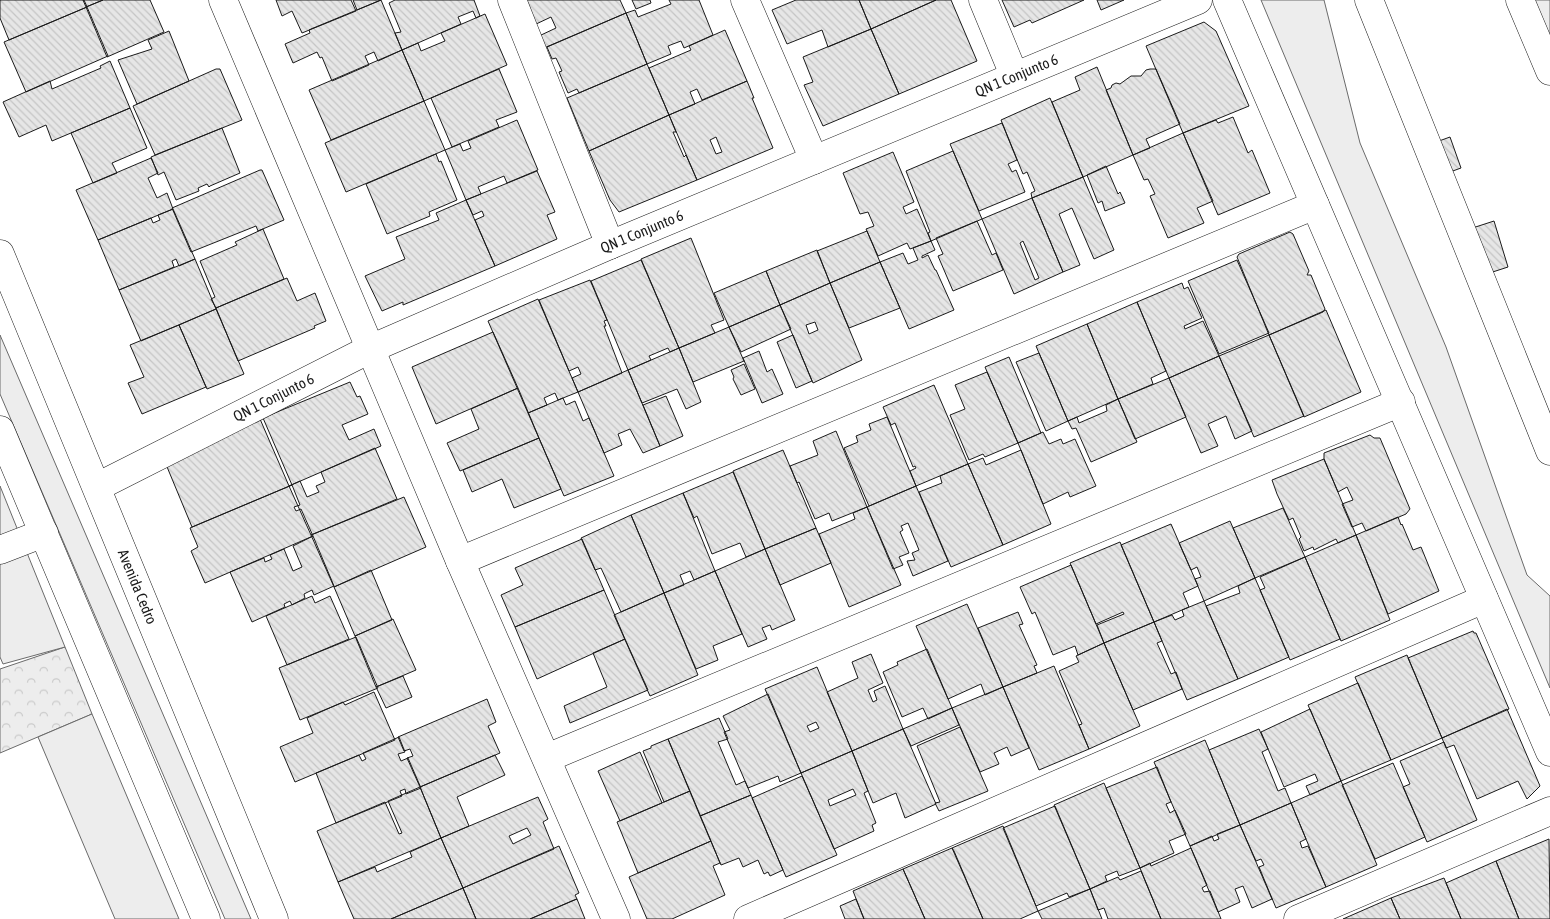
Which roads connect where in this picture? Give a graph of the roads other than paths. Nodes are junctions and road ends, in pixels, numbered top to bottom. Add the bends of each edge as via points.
1 (223, 0) edge
2 (512, 0) edge
3 (745, 0) edge
4 (983, 0) edge
5 (1198, 0) edge
6 (1227, 0) edge
7 (1369, 0) edge
8 (1520, 0) edge
9 (1550, 71) edge
10 (1014, 75) junction
11 (814, 160) junction
12 (1315, 206) junction
13 (610, 245) junction
14 (0, 254) edge
15 (370, 349) junction
16 (1401, 402) junction
17 (0, 430) edge
18 (1550, 451) edge
19 (9, 472) edge
20 (97, 487) junction
21 (44, 533) junction
22 (0, 550) edge
23 (460, 561) junction
24 (1484, 599) junction
25 (1550, 752) edge
26 (548, 758) junction
27 (1550, 811) edge
28 (206, 919) edge
29 (274, 919) edge
30 (616, 919) edge
31 (748, 919) edge
32 (1298, 919) edge

1 - 15 main road
2 - 13 main road
3 - 11 main road
4 - 10 main road
5 - 10 main road, QN 1 Conjunto 6
6 - 12 main road
7 - 18 main road
8 - 9 main road
10 - 11 main road, QN 1 Conjunto 6
11 - 13 main road, QN 1 Conjunto 6
12 - 16 main road
12 - 23 main road
13 - 15 main road, QN 1 Conjunto 6
14 - 20 main road, Avenida Cedro
15 - 20 main road, QN 1 Conjunto 6
15 - 23 main road
16 - 24 main road
16 - 26 main road
17 - 19 main road
19 - 21 main road
20 - 29 main road, Avenida Cedro
21 - 22 main road
21 - 28 main road
23 - 26 main road
24 - 25 main road
24 - 31 main road
26 - 30 main road
27 - 32 main road

